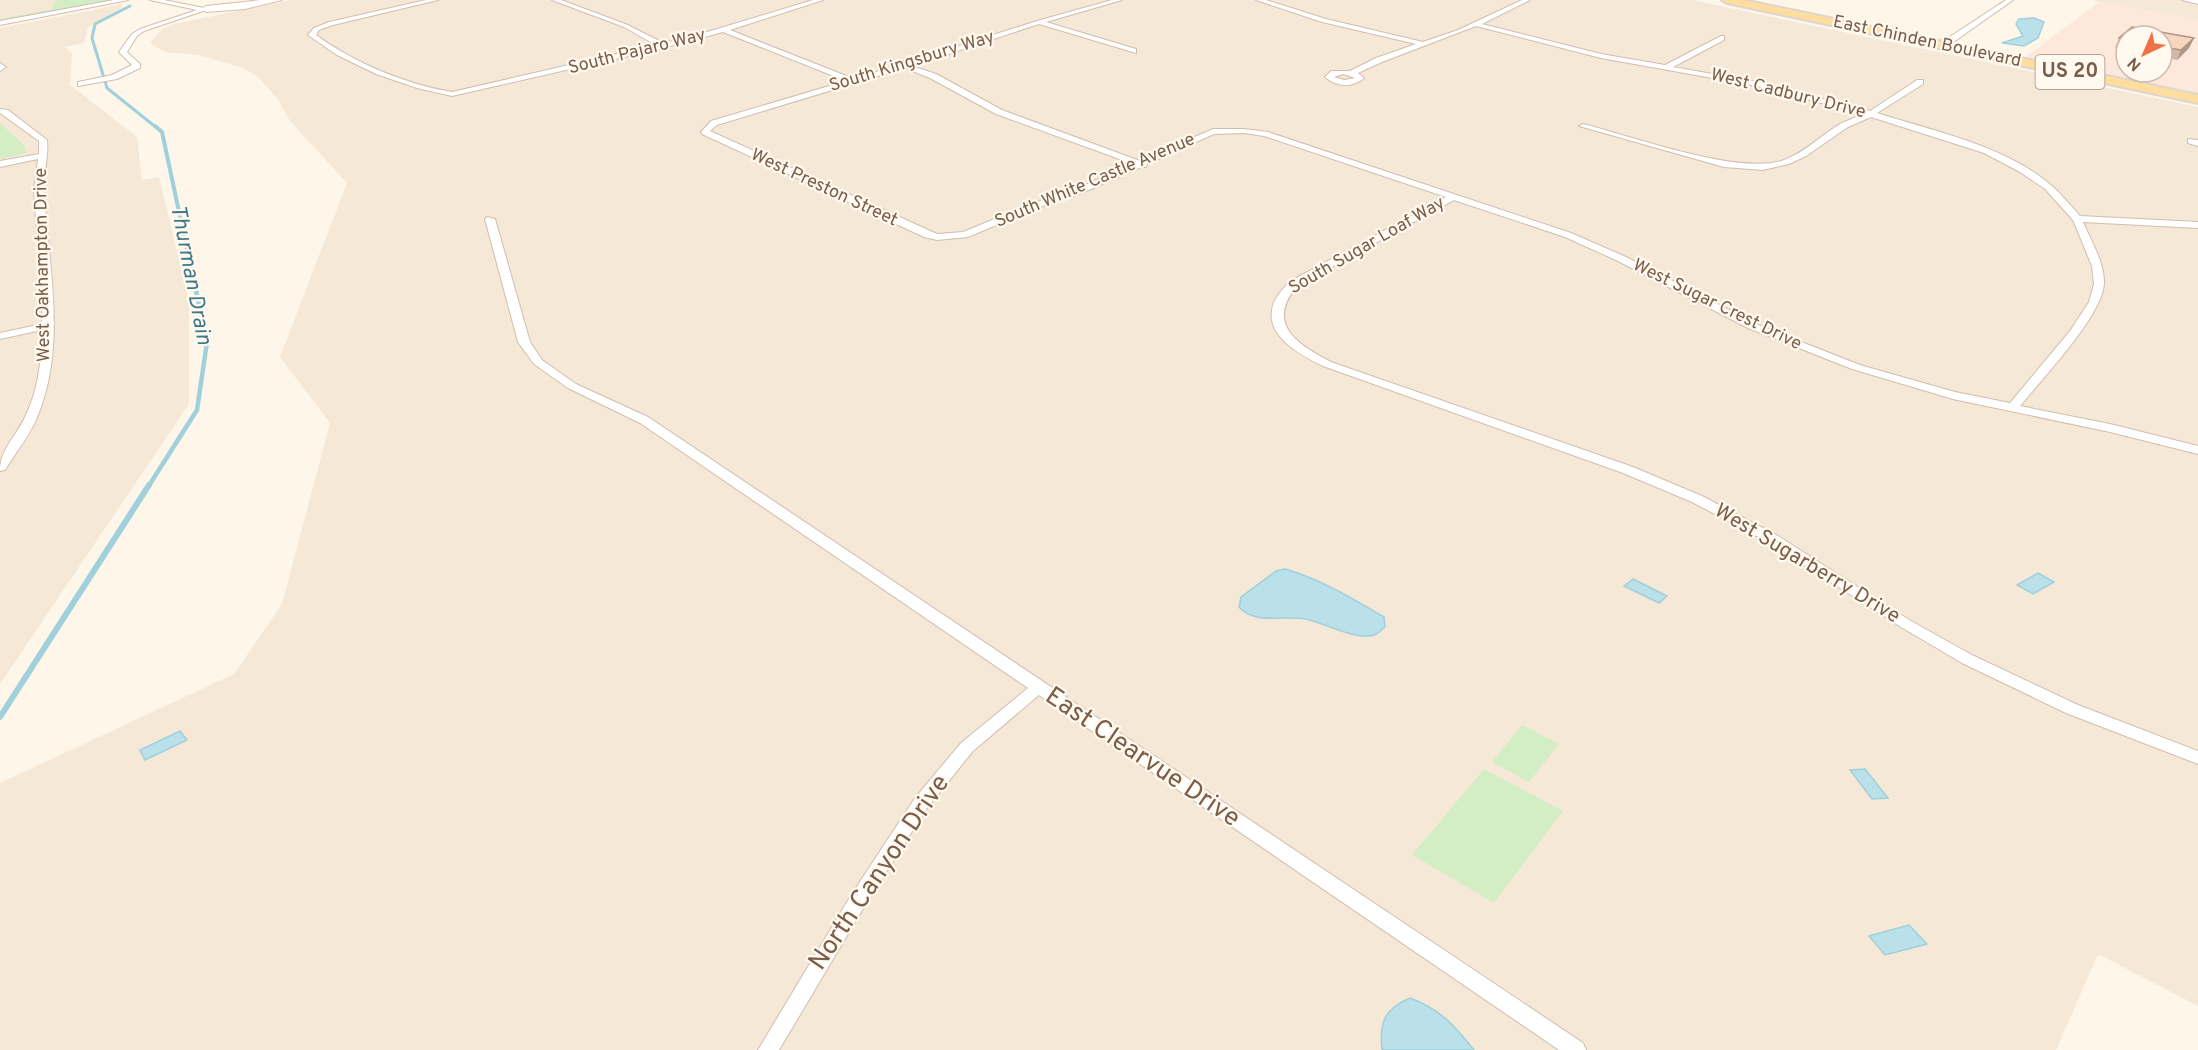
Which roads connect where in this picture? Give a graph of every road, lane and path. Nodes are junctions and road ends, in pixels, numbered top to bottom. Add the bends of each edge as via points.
1 (125, 0) edge
2 (153, 0) edge
3 (277, 0) edge
4 (435, 0) edge
5 (555, 0) edge
6 (820, 0) edge
7 (1119, 0) edge
8 (1259, 0) edge
9 (1527, 0) edge
10 (1727, 0) edge
11 (2010, 0) edge
12 (2185, 0) edge
13 (2198, 2) edge
14 (206, 9) junction
15 (1039, 22) junction
16 (0, 23) edge
17 (1475, 24) junction
18 (724, 30) junction
19 (1721, 38) dead end
20 (1425, 44) junction
21 (663, 46) junction
22 (1942, 46) junction
23 (1133, 51) dead end
24 (905, 66) junction
25 (1667, 67) junction
26 (1352, 73) dead end
27 (852, 81) junction
28 (1920, 82) dead end
29 (81, 84) dead end
30 (2198, 99) edge
31 (0, 111) edge
32 (1871, 114) junction
33 (1583, 126) dead end
34 (707, 129) joint
35 (1244, 131) joint
36 (42, 156) junction
37 (0, 164) edge
38 (1143, 165) junction
39 (1453, 196) junction
40 (490, 219) dead end
41 (2077, 219) junction
42 (2198, 225) edge
43 (948, 237) joint
44 (47, 326) junction
45 (1281, 330) joint
46 (0, 336) edge
47 (2012, 408) junction
48 (2198, 450) edge
49 (0, 467) edge
50 (1038, 688) junction
51 (2198, 758) edge
52 (768, 1050) edge
53 (1576, 1050) edge

1 - 16 street
2 - 14 street
3 - 14 street
4 - 21 street, South Pajaro Way via 331,23 312,32 315,38 382,73 452,94
5 - 21 street via 626,26
6 - 18 street, South Pajaro Way
7 - 15 street, South Kingsbury Way
8 - 20 street via 1324,21
9 - 17 street
10 - 22 main road, East Chinden Boulevard / US 20
11 - 22 street
12 - 13 street
14 - 29 street via 134,35 123,52 136,66 114,77
15 - 23 street
15 - 24 street, South Kingsbury Way
17 - 20 street
17 - 25 street, West Cadbury Drive via 1601,56
18 - 21 street, South Pajaro Way
18 - 27 street
19 - 25 street
20 - 26 street
22 - 30 main road, East Chinden Boulevard / US 20
24 - 27 street, South Kingsbury Way
24 - 38 street via 933,76 999,112
25 - 32 street, West Cadbury Drive via 1758,84
27 - 34 street, South Kingsbury Way via 714,123
28 - 32 street
31 - 36 street, West Oakhampton Drive via 43,140
32 - 33 street via 1845,125 1786,162 1754,168 1724,164
32 - 41 street, West Cadbury Drive via 1987,151 2048,187
34 - 43 street, West Preston Street via 709,135 927,235
35 - 38 street, South White Castle Avenue via 1201,136
35 - 39 street, West Sugar Crest Drive via 1265,134
36 - 37 street
36 - 44 street, West Oakhampton Drive via 38,177
38 - 43 street, South White Castle Avenue via 965,234
39 - 45 street, South Sugar Loaf Way via 1293,284 1278,303 1276,315
39 - 47 street, West Sugar Crest Drive via 1589,244 1752,326 1811,351 1903,382
40 - 50 street, East Clearvue Drive via 524,342 538,362 572,386 637,416
41 - 42 street
41 - 47 street, West Cadbury Drive via 2097,266 2099,284 2094,302 2074,333
44 - 46 street
44 - 49 street, West Oakhampton Drive via 44,377 32,416
45 - 51 street, West Sugarberry Drive via 1294,345 1327,364 1628,470 1701,501 1773,539 1975,663 2082,713
47 - 48 street, West Sugar Crest Drive
50 - 52 street, North Canyon Drive via 967,747 921,803 856,902
50 - 53 street, East Clearvue Drive

